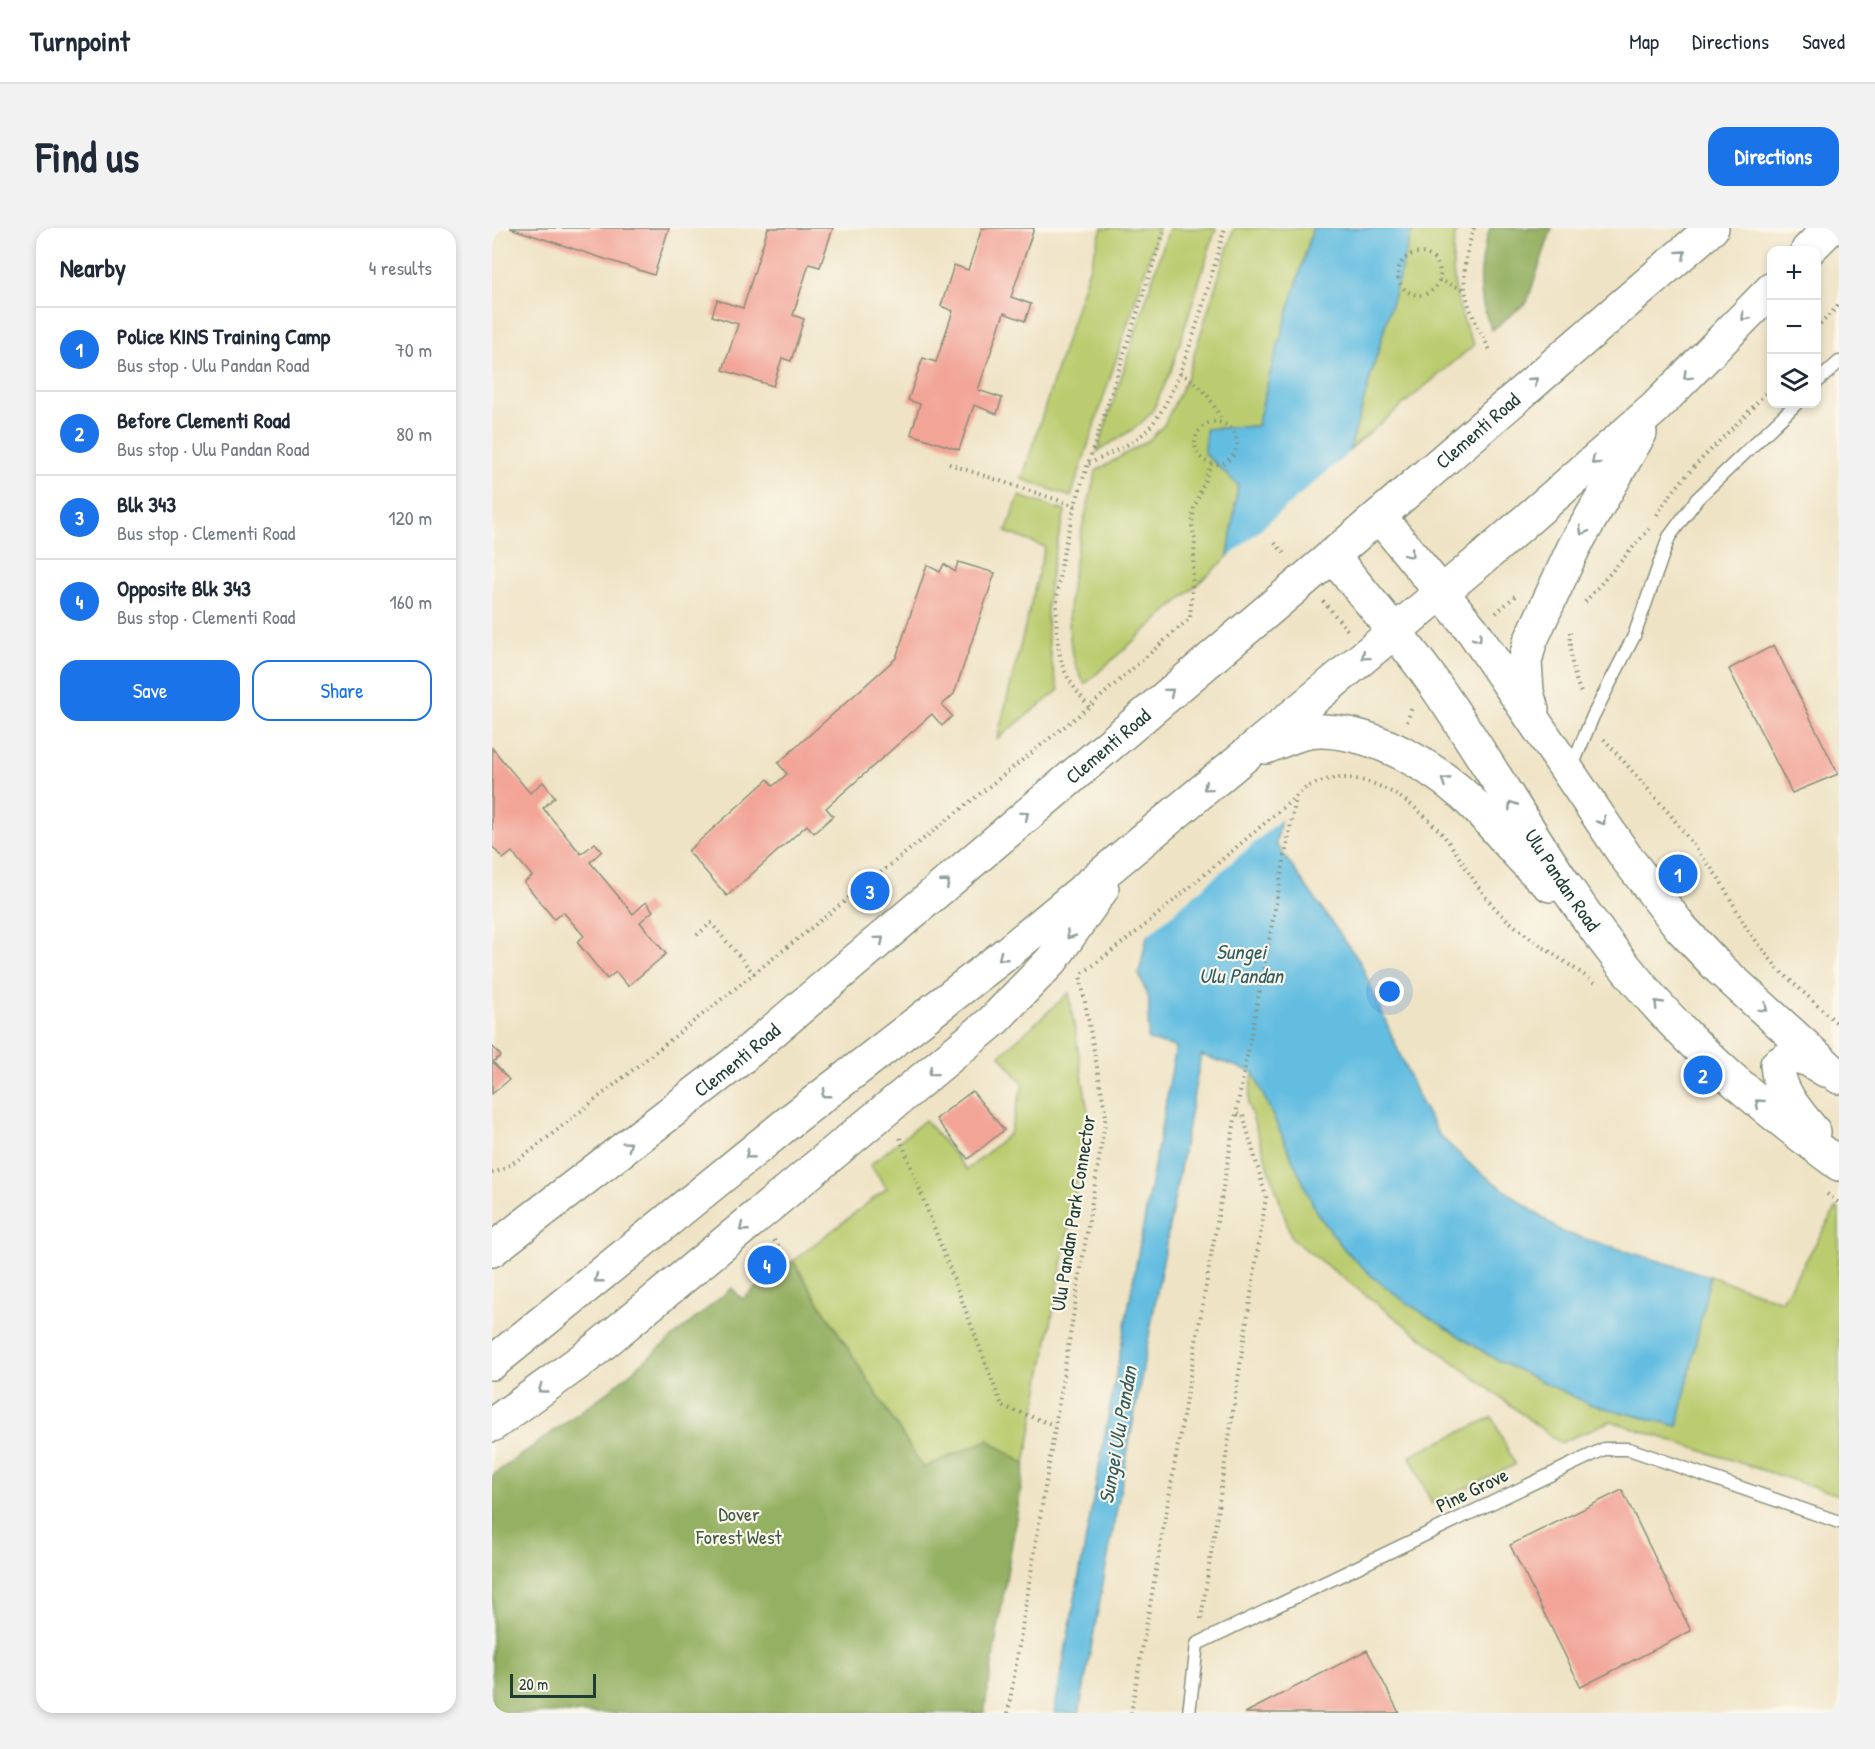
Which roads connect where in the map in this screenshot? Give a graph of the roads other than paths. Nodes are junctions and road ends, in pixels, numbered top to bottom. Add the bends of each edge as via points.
1 (1712, 228) edge
2 (1830, 228) edge
3 (1812, 246) edge
4 (1767, 294) edge
5 (1839, 362) edge
6 (1821, 378) edge
7 (1655, 408) junction
8 (1792, 408) edge
9 (1379, 516) junction
10 (1332, 555) junction
11 (1442, 592) junction
12 (1394, 632) junction
13 (1535, 723) junction
14 (1247, 753) junction
15 (1570, 773) junction
16 (1128, 853) junction
17 (1578, 907) junction
18 (1839, 1078) edge
19 (1839, 1162) edge
20 (581, 1181) junction
21 (492, 1218) edge
22 (492, 1250) edge
23 (492, 1363) edge
24 (492, 1425) edge
25 (1839, 1522) edge
26 (1189, 1713) edge

9 -> 1 main road, Clementi Road
2 - 3 main road
4 -> 7 main road
5 - 6 lane
7 -> 11 main road
7 -> 13 main road via 1574,547 1530,642 1525,672
8 - 15 lane via 1697,499 1669,537 1634,636 1593,716
9 - 10 main road, Clementi Road
9 -> 11 main road
10 - 12 main road, Ulu Pandan Road
20 -> 10 main road, Clementi Road via 735,1063
11 - 12 main road
11 -> 13 main road
12 -> 14 main road
17 -> 12 main road, Ulu Pandan Road via 1436,688
13 - 15 main road
14 -> 16 main road
17 -> 14 main road via 1513,851 1481,812 1449,783 1395,751 1358,736 1322,731
15 -> 18 main road via 1626,857 1682,929
16 -> 23 main road
16 -> 24 main road via 1052,960 993,1021 589,1355
19 -> 17 main road, Ulu Pandan Road via 1770,1113 1716,1067 1636,981
18 - 19 main road via 1793,1055 1777,1065 1785,1094
20 - 21 main road
20 - 22 main road, Clementi Road
25 - 26 lane, Pine Grove via 1629,1449 1604,1449 1197,1644

